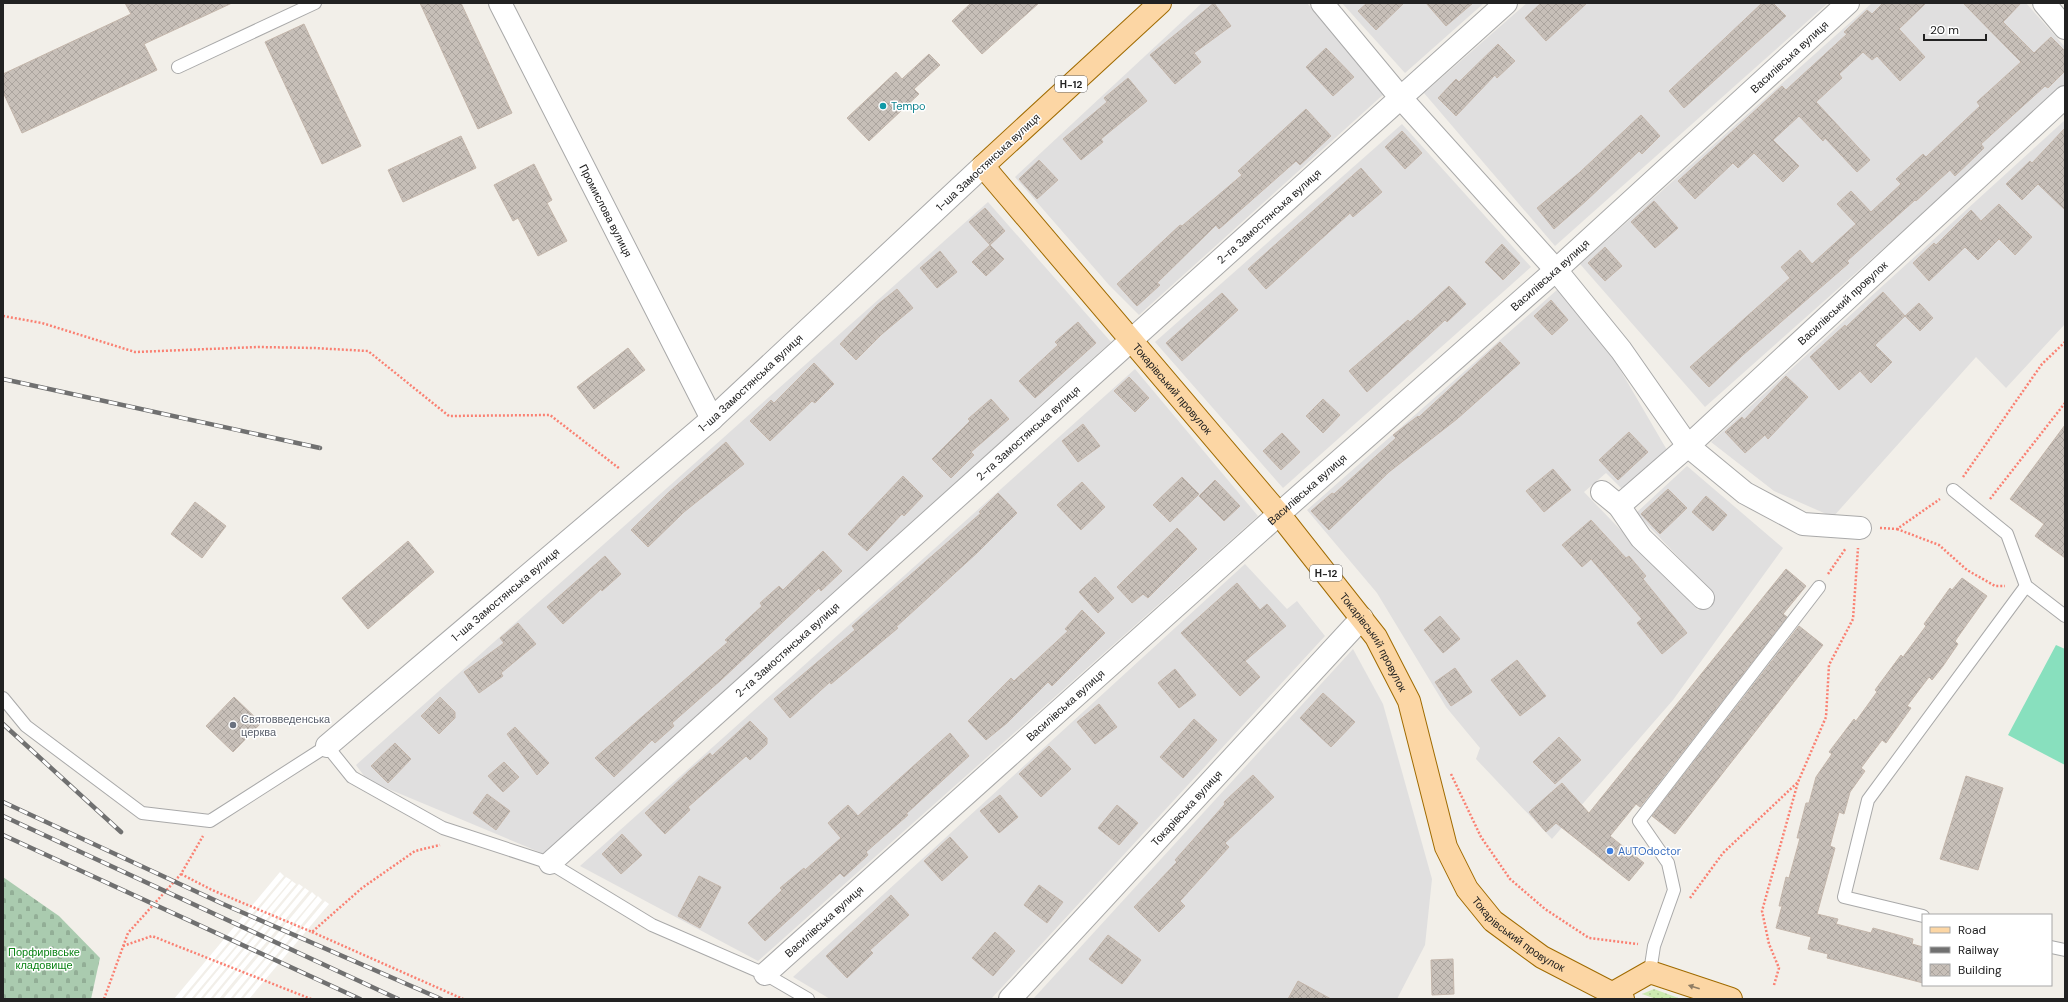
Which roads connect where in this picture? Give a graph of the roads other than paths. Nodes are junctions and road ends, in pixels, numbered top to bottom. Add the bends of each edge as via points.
1 (315, 3) edge
2 (500, 3) edge
3 (1160, 3) edge
4 (1322, 3) edge
5 (1506, 3) edge
6 (1848, 3) edge
7 (2044, 3) edge
8 (2065, 28) edge
9 (178, 67) dead end
10 (1400, 97) junction
11 (2065, 97) edge
12 (983, 166) junction
13 (1556, 270) junction
14 (1131, 341) junction
15 (712, 419) junction
16 (1688, 446) junction
17 (1953, 490) road end
18 (1602, 492) dead end
19 (1619, 506) junction
20 (1279, 514) junction
21 (1860, 528) road end
22 (2026, 586) junction
23 (1819, 587) road end
24 (1703, 598) dead end
25 (2065, 616) edge
26 (1362, 618) junction
27 (3, 698) edge
28 (327, 746) junction
29 (550, 863) junction
30 (1922, 916) edge
31 (2052, 947) edge
32 (2065, 950) edge
33 (1650, 972) junction
34 (765, 974) junction
35 (1618, 996) edge
36 (808, 999) edge
37 (1010, 999) edge
38 (1731, 999) edge

1 - 9 lane
2 - 15 street, Промислова вулиця
3 - 12 main road, 1-ша Замостянська вулиця / Н-12
4 - 10 street
5 - 10 street, 2-га Замостянська вулиця
6 - 13 street, Василівська вулиця
7 - 8 street
10 - 13 street
10 - 14 street, 2-га Замостянська вулиця
11 - 16 street, Василівський провулок
12 - 14 main road, Токарівський провулок / Н-12
12 - 15 street, 1-ша Замостянська вулиця
13 - 16 street via 1621,350
13 - 20 street, Василівська вулиця
14 - 20 main road, Токарівський провулок / Н-12
14 - 29 street, 2-га Замостянська вулиця
15 - 28 street, 1-ша Замостянська вулиця
16 - 19 street, Василівський провулок
16 - 21 street via 1745,494 1803,524
17 - 22 lane via 2007,534
18 - 19 street
19 - 24 street via 1641,538
20 - 26 main road, Токарівський провулок / Н-12
20 - 34 street, Василівська вулиця
22 - 25 lane
22 - 30 lane via 1868,800 1844,897
23 - 33 lane via 1640,821 1668,863 1674,890 1654,946
26 - 35 main road, Токарівський провулок / Н-12 via 1376,637 1409,701 1446,847 1467,889 1493,921 1542,957
26 - 37 street, Токарівська вулиця
27 - 28 lane via 26,726 142,813 210,821
28 - 29 lane via 352,777 443,828
29 - 34 lane via 652,926
31 - 32 lane
33 - 35 main road
38 -> 33 main road
34 - 36 lane

